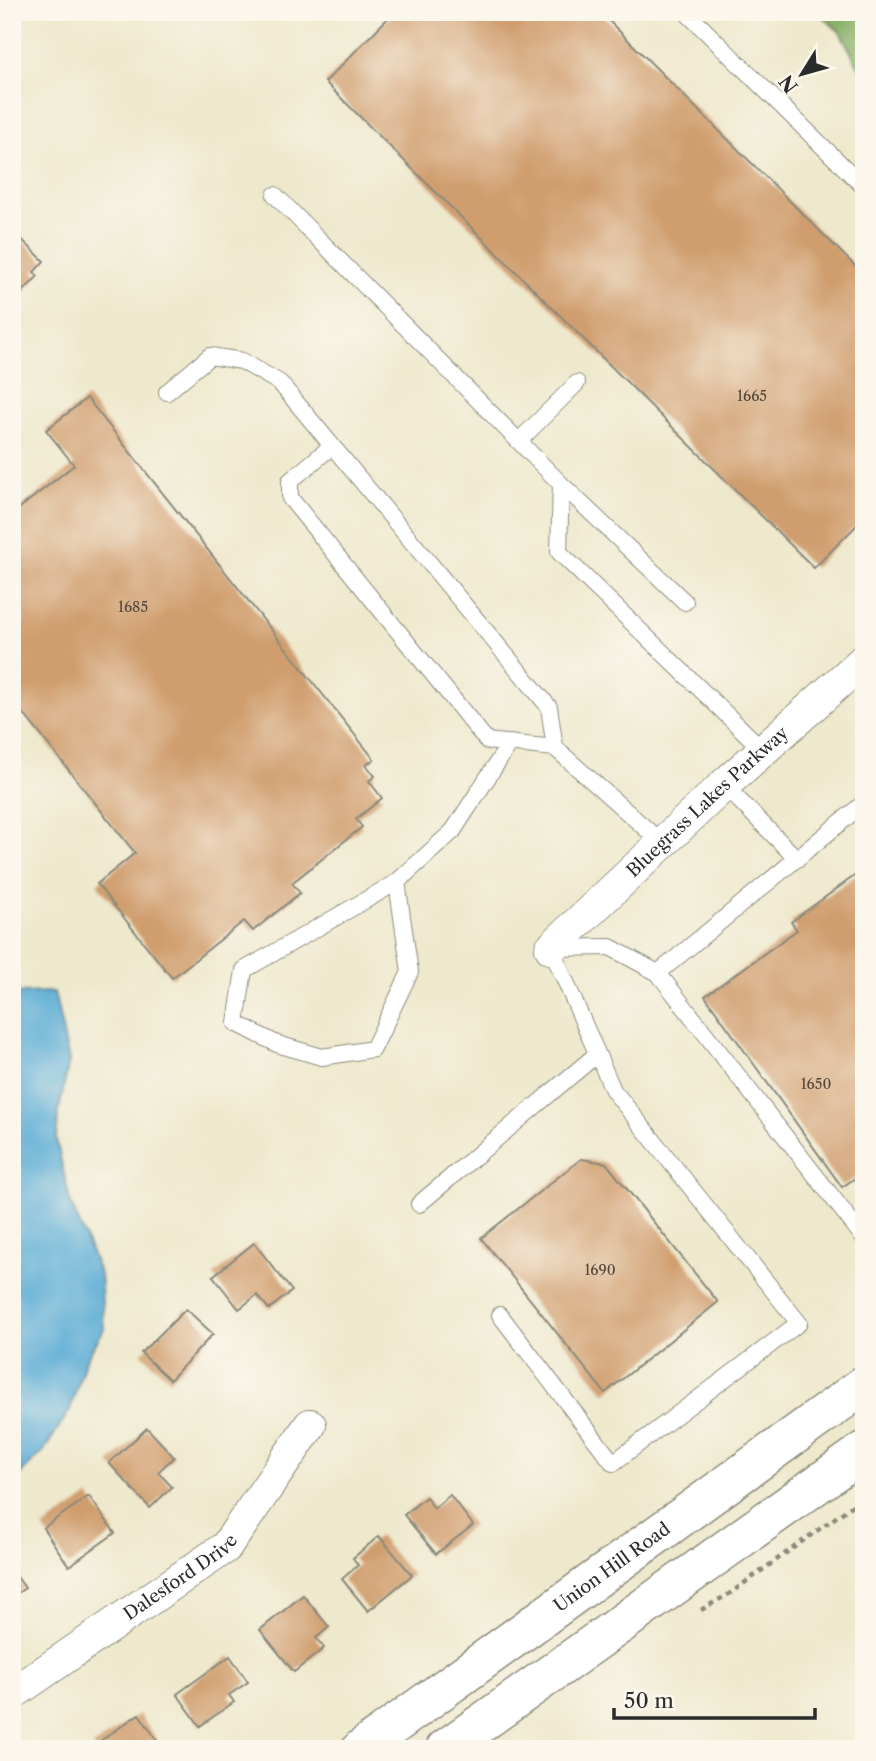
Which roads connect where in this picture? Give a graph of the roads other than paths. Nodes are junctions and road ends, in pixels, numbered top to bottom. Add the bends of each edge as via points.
1 (686, 12) edge
2 (864, 187) edge
3 (275, 195) dead end
4 (577, 383) dead end
5 (167, 392) dead end
6 (519, 441) junction
7 (332, 446) junction
8 (561, 484) junction
9 (685, 602) dead end
10 (864, 660) edge
11 (510, 743) junction
12 (555, 748) junction
13 (763, 750) junction
14 (724, 785) junction
15 (864, 803) edge
16 (662, 843) junction
17 (797, 859) junction
18 (397, 882) junction
19 (551, 948) junction
20 (658, 973) junction
21 (597, 1054) junction
22 (419, 1204) dead end
23 (864, 1238) edge
24 (500, 1315) dead end
25 (864, 1385) edge
26 (310, 1425) dead end
27 (864, 1451) edge
28 (12, 1694) edge
29 (361, 1749) edge
30 (445, 1749) edge

1 - 2 lane
3 - 6 lane
4 - 6 lane
5 - 7 lane via 210,356 242,361 280,383
6 - 8 lane
7 - 11 lane via 290,481 290,498 488,741
7 - 12 lane via 549,707
8 - 9 lane
8 - 13 lane via 559,552
10 - 13 street, Bluegrass Lakes Parkway
11 - 12 lane
11 - 18 lane via 453,831
12 - 16 lane
13 - 14 street, Bluegrass Lakes Parkway
14 - 16 street, Bluegrass Lakes Parkway
14 - 17 lane
15 - 17 lane
16 - 19 street, Bluegrass Lakes Parkway
17 - 20 lane
18 - 18 lane via 244,971 236,1023 277,1044 322,1058 373,1049 411,972
19 - 20 lane via 610,947
19 - 21 lane
20 - 23 lane
21 - 22 lane
21 - 24 lane via 613,1090 799,1323 613,1462
25 - 29 street, Union Hill Road
26 - 28 street, Dalesford Drive via 226,1547
27 - 30 street

